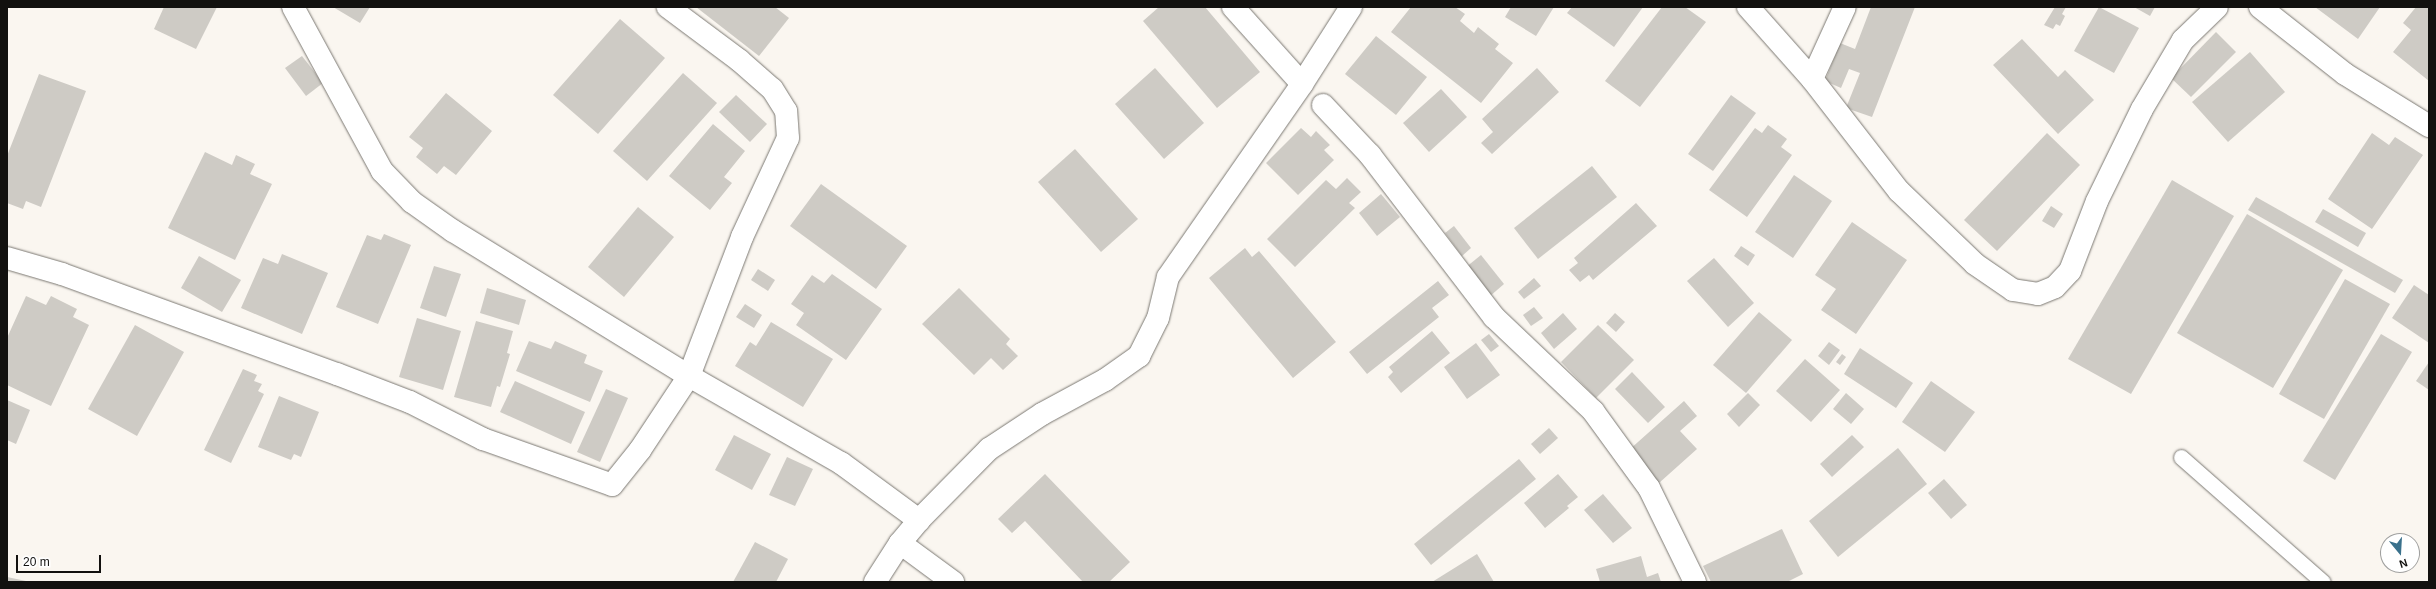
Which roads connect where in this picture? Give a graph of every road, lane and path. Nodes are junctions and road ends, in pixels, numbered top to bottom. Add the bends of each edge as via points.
1 (293, 7) edge
2 (668, 7) edge
3 (1233, 7) edge
4 (1351, 7) edge
5 (1748, 7) edge
6 (1845, 7) edge
7 (2217, 7) edge
8 (2260, 7) edge
9 (1812, 79) junction
10 (1302, 84) junction
11 (1323, 105) dead end
12 (2429, 126) edge
13 (7, 258) edge
14 (689, 376) junction
15 (2181, 457) dead end
16 (919, 520) junction
17 (900, 542) junction
18 (875, 582) edge
19 (952, 582) edge
20 (1695, 582) edge
21 (2323, 582) edge

1 - 14 street via 382,171 412,202 453,231
2 - 14 street via 739,60 772,90 786,111 788,138 742,237
3 - 10 street
4 - 10 street
5 - 9 street
6 - 9 street
7 - 9 street via 2183,40 2142,109 2097,201 2070,271 2055,287 2038,294 2013,290 1970,258 1899,191
8 - 12 street via 2345,74
10 - 16 street via 1168,277 1158,318 1139,356 1105,380 1042,414 989,449
11 - 20 street via 1370,155 1494,317 1593,411 1648,488
13 - 14 street via 62,274 337,374 410,402 483,439 612,485 640,450
14 - 16 street via 841,464
15 - 21 lane
16 - 17 street
17 - 18 street
17 - 19 street

